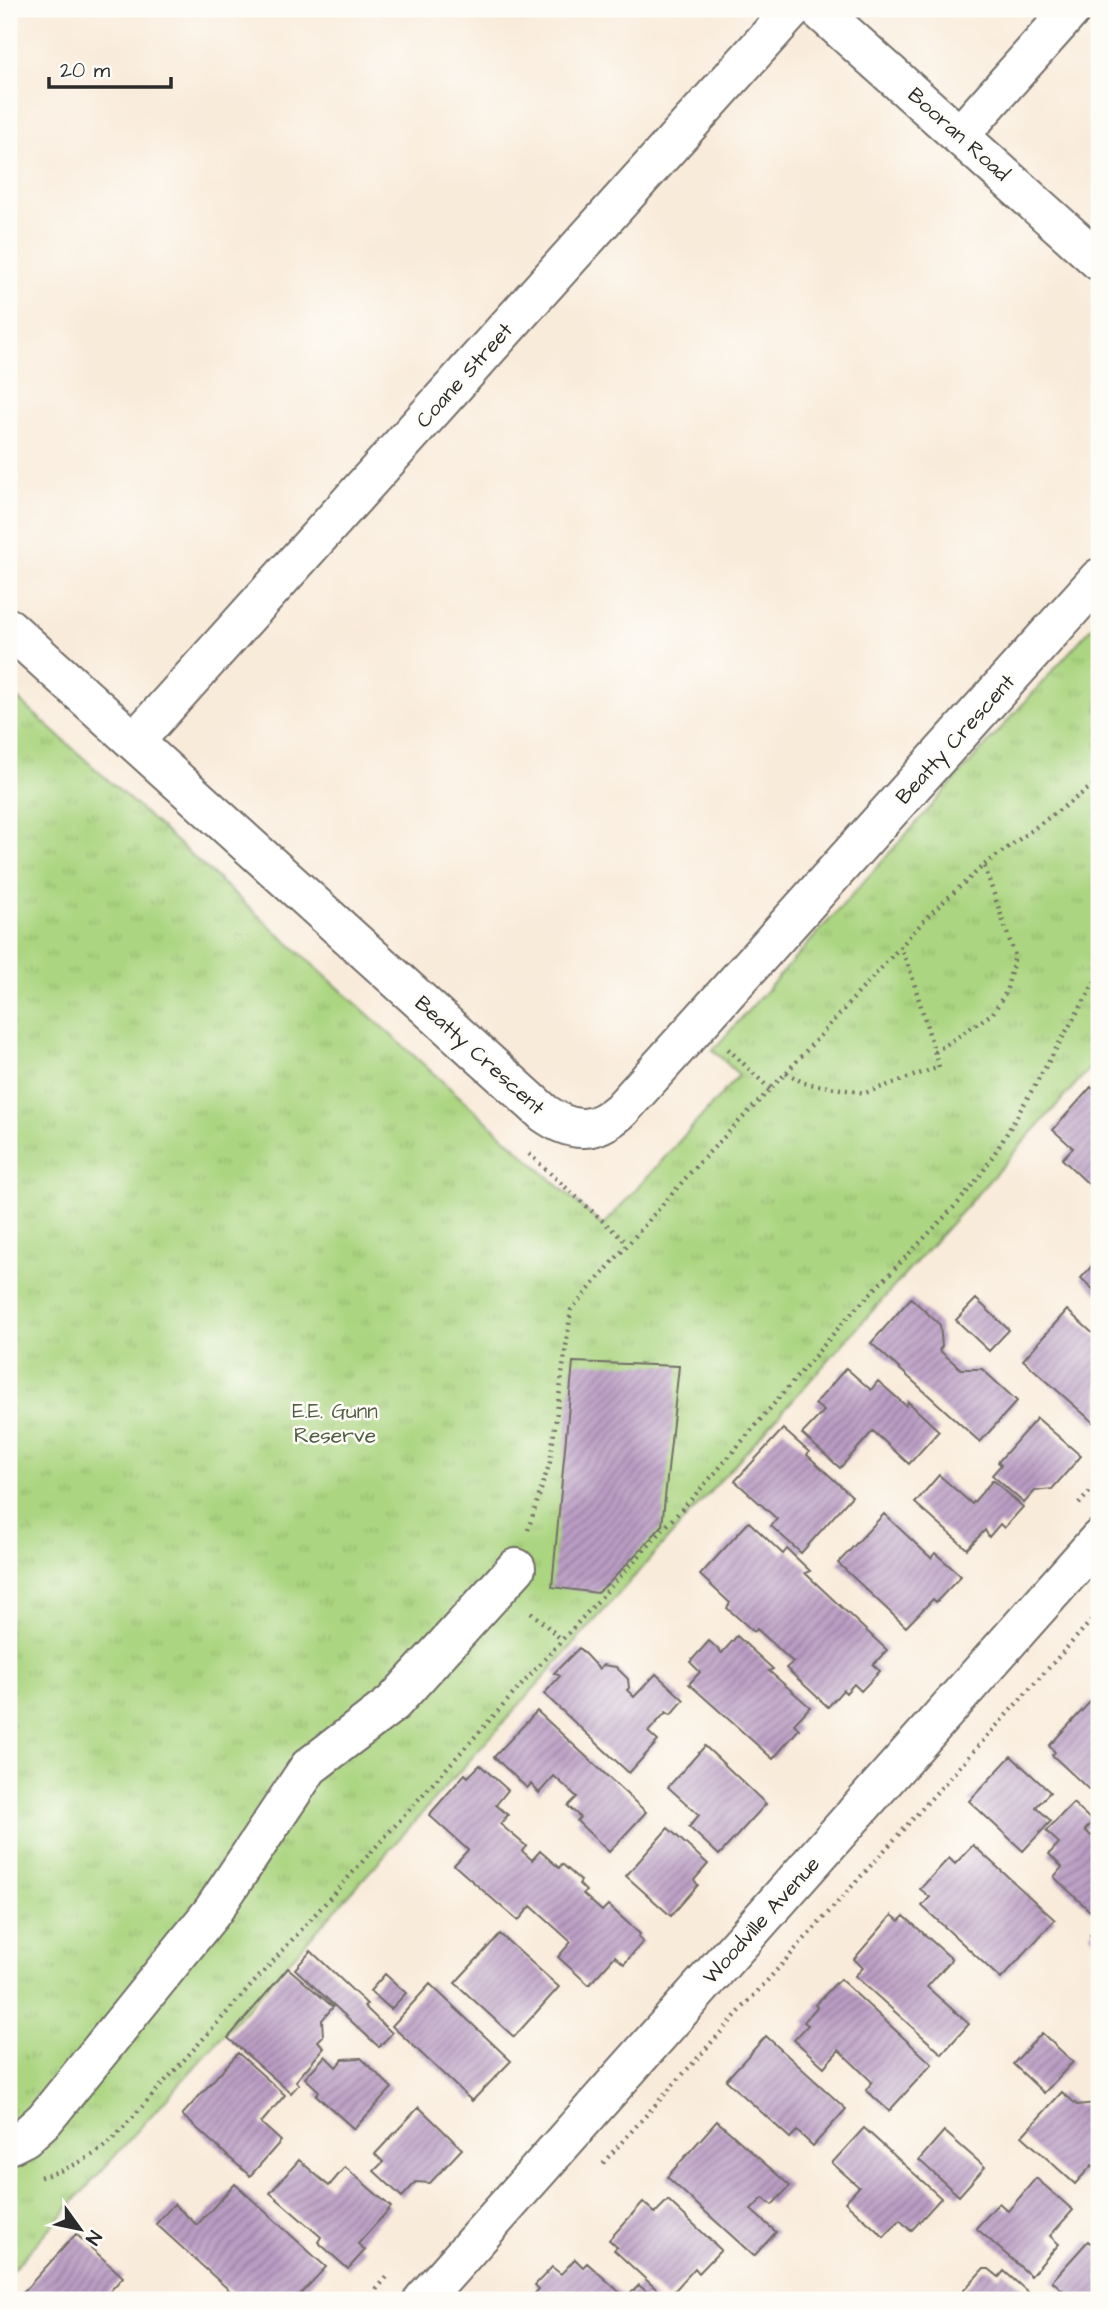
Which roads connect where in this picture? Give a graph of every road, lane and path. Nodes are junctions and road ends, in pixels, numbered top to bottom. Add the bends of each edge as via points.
1 (793, 9) edge
2 (818, 9) edge
3 (1072, 9) edge
4 (960, 135) junction
5 (1099, 261) edge
6 (1099, 578) edge
7 (9, 628) edge
8 (135, 741) junction
9 (1099, 781) edge
10 (984, 864) junction
11 (901, 946) junction
12 (1099, 975) edge
13 (700, 1023) junction
14 (934, 1052) junction
15 (786, 1073) junction
16 (770, 1089) junction
17 (1099, 1539) edge
18 (516, 1567) junction
19 (1099, 1612) edge
20 (562, 1640) junction
21 (9, 2145) edge
22 (600, 2167) dead end
23 (29, 2180) dead end
24 (423, 2300) edge

1 - 8 street, Coane Street
2 - 4 street, Booran Road
3 - 4 street
4 - 5 street, Booran Road
6 - 13 street, Beatty Crescent
7 - 8 street, Beatty Crescent
8 - 13 street, Beatty Crescent via 554,1121 581,1129 608,1121
9 - 10 path
10 - 11 path
10 - 14 path via 1015,956 1006,992 993,1013
11 - 14 path
11 - 15 path
12 - 20 path via 1003,1140 958,1203 847,1318 715,1473
13 - 16 path
14 - 15 path via 939,1067 865,1093 804,1083
15 - 16 path
16 - 18 path via 570,1310 550,1462
17 - 24 street, Woodville Avenue
18 - 20 path via 531,1614
18 - 21 street via 393,1703 309,1767 212,1912 45,2119
19 - 22 path
20 - 23 path via 113,2139 77,2164

